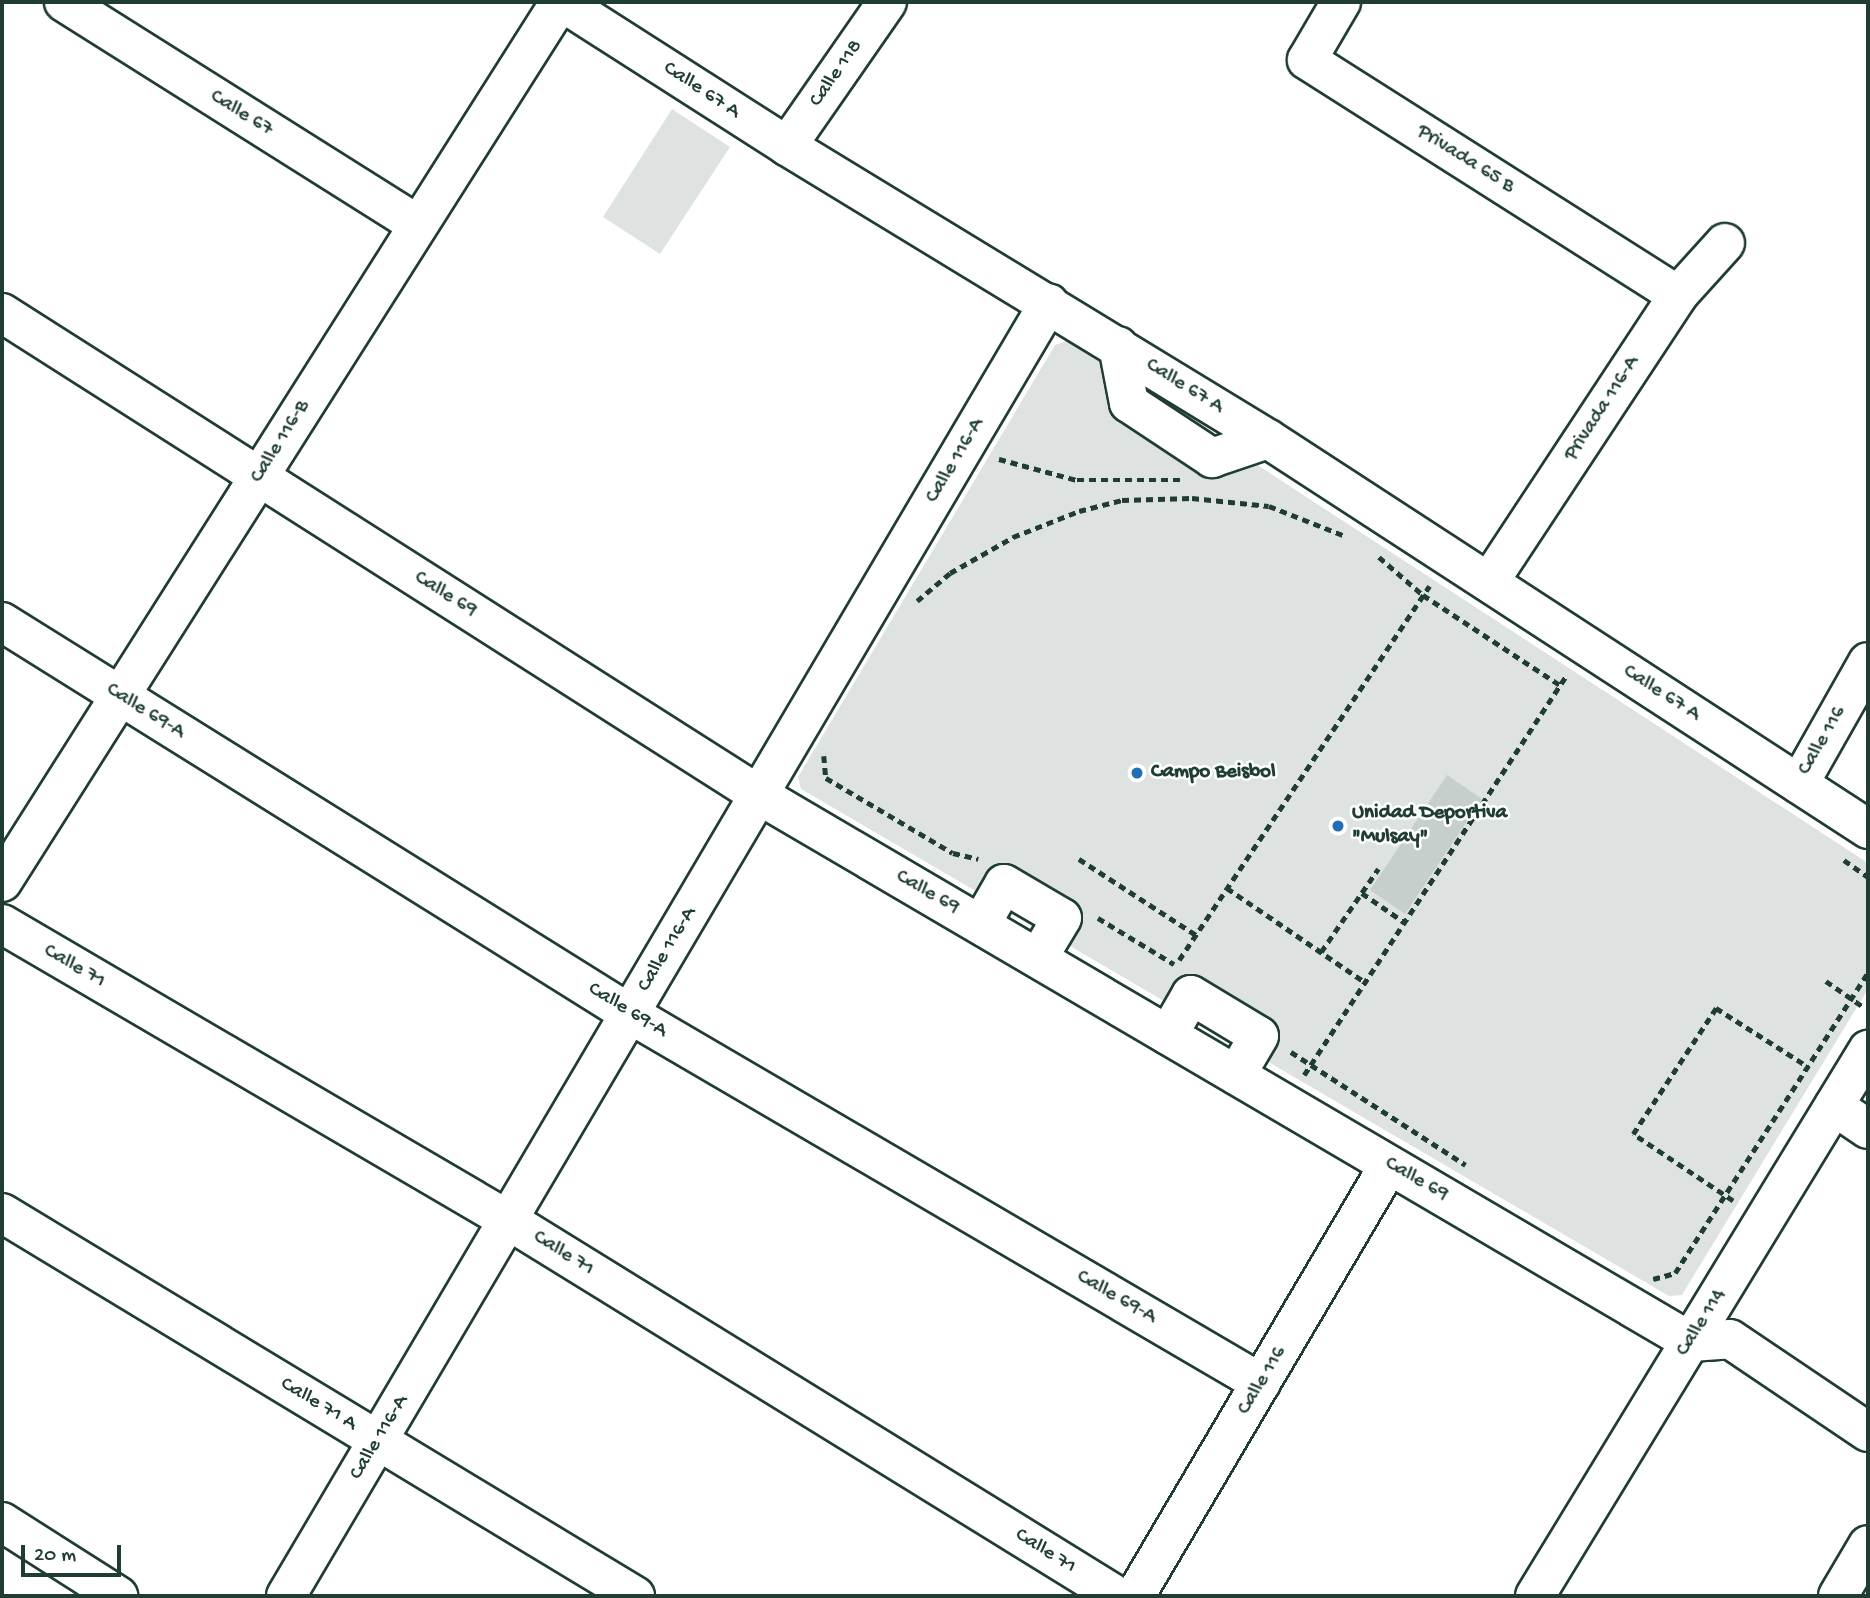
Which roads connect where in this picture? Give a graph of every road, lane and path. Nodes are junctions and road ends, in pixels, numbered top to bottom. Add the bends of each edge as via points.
1 (64, 2) edge
2 (561, 2) edge
3 (887, 2) edge
4 (1341, 2) edge
5 (787, 146) junction
6 (418, 225) junction
7 (1726, 243) dead end
8 (1678, 295) junction
9 (1049, 303) junction
10 (2, 313) edge
11 (994, 458) dead end
12 (259, 477) junction
13 (1192, 479) dead end
14 (1352, 540) dead end
15 (1371, 552) dead end
16 (1437, 574) dead end
17 (1489, 582) junction
18 (1423, 595) junction
19 (911, 607) dead end
20 (2, 622) edge
21 (1868, 663) edge
22 (1568, 673) dead end
23 (1560, 685) junction
24 (119, 696) junction
25 (823, 744) dead end
26 (1799, 784) junction
27 (759, 795) junction
28 (1868, 829) edge
29 (1079, 859) dead end
30 (992, 863) dead end
31 (1378, 869) dead end
32 (2, 882) edge
33 (1227, 888) junction
34 (1362, 893) junction
35 (1086, 911) dead end
36 (1404, 922) junction
37 (2, 924) edge
38 (1196, 936) junction
39 (1321, 952) junction
40 (1176, 965) junction
41 (1187, 972) dead end
42 (1868, 972) edge
43 (1168, 976) dead end
44 (1826, 981) dead end
45 (1365, 982) junction
46 (1852, 998) junction
47 (1865, 1008) dead end
48 (630, 1014) junction
49 (1287, 1047) dead end
50 (1868, 1050) edge
51 (1309, 1067) junction
52 (1807, 1067) junction
53 (1815, 1071) dead end
54 (1298, 1085) dead end
55 (1834, 1106) junction
56 (1868, 1129) edge
57 (1389, 1165) junction
58 (1479, 1172) dead end
59 (1725, 1195) junction
60 (1743, 1207) dead end
61 (2, 1213) edge
62 (508, 1220) junction
63 (1640, 1272) dead end
64 (1690, 1342) junction
65 (1261, 1383) junction
66 (1868, 1432) edge
67 (378, 1441) junction
68 (2, 1522) edge
69 (1868, 1545) edge
70 (118, 1596) edge
71 (286, 1596) edge
72 (635, 1596) edge
73 (1117, 1596) edge
74 (1135, 1596) edge
75 (1535, 1596) edge
76 (1838, 1596) edge

1 - 6 street, Calle 67
2 - 5 street, Calle 67 A
2 - 6 street, Calle 116-B
3 - 5 street, Calle 118
4 - 8 street, Privada 65 B via 1307,60
5 - 9 street, Calle 67 A
6 - 12 street, Calle 116-B
7 - 8 street, Privada 116-A
8 - 17 street, Privada 116-A
9 - 17 street, Calle 67 A
9 - 27 street, Calle 116-A
10 - 12 street, Calle 69
11 - 13 path via 1077,481
12 - 24 street, Calle 116-B
12 - 27 street, Calle 69
14 - 19 path via 1326,525 1269,506 1192,498 1122,500 1013,537 950,573
15 - 18 path
16 - 18 path
17 - 26 street, Calle 67 A
18 - 23 path
18 - 33 path
20 - 24 street, Calle 69-A
21 - 26 street, Calle 116
22 - 23 path
23 - 36 path
24 - 32 street, Calle 116-B
24 - 48 street, Calle 69-A
25 - 30 path via 826,778 953,853
26 - 28 street
27 - 48 street, Calle 116-A
27 - 57 street, Calle 69
29 - 38 path
31 - 34 path
33 - 38 path
33 - 39 path
34 - 36 path
34 - 39 path
35 - 40 path
36 - 45 path
37 - 62 street, Calle 71
38 - 40 path
39 - 45 path
40 - 41 path
40 - 43 path
42 - 46 path
44 - 46 path
45 - 51 path
46 - 47 path
46 - 52 path
48 - 62 street, Calle 116-A
48 - 65 street, Calle 69-A
49 - 51 path
50 - 55 street, Calle 114
51 - 54 path
51 - 58 path
52 - 53 path
52 - 59 path
52 - 59 path via 1716,1008 1633,1134
55 - 56 street
55 - 64 street, Calle 114
57 - 64 street, Calle 69
57 - 65 street, Calle 116
59 - 60 path
59 - 63 path via 1675,1273 1652,1279
61 - 67 street, Calle 71 A
62 - 67 street, Calle 116-A
62 - 73 street, Calle 71
64 - 66 street via 1730,1339
64 - 75 street, Calle 114
65 - 74 street, Calle 116
67 - 71 street, Calle 116-A
67 - 72 street, Calle 71 A
68 - 70 street
69 - 76 street

